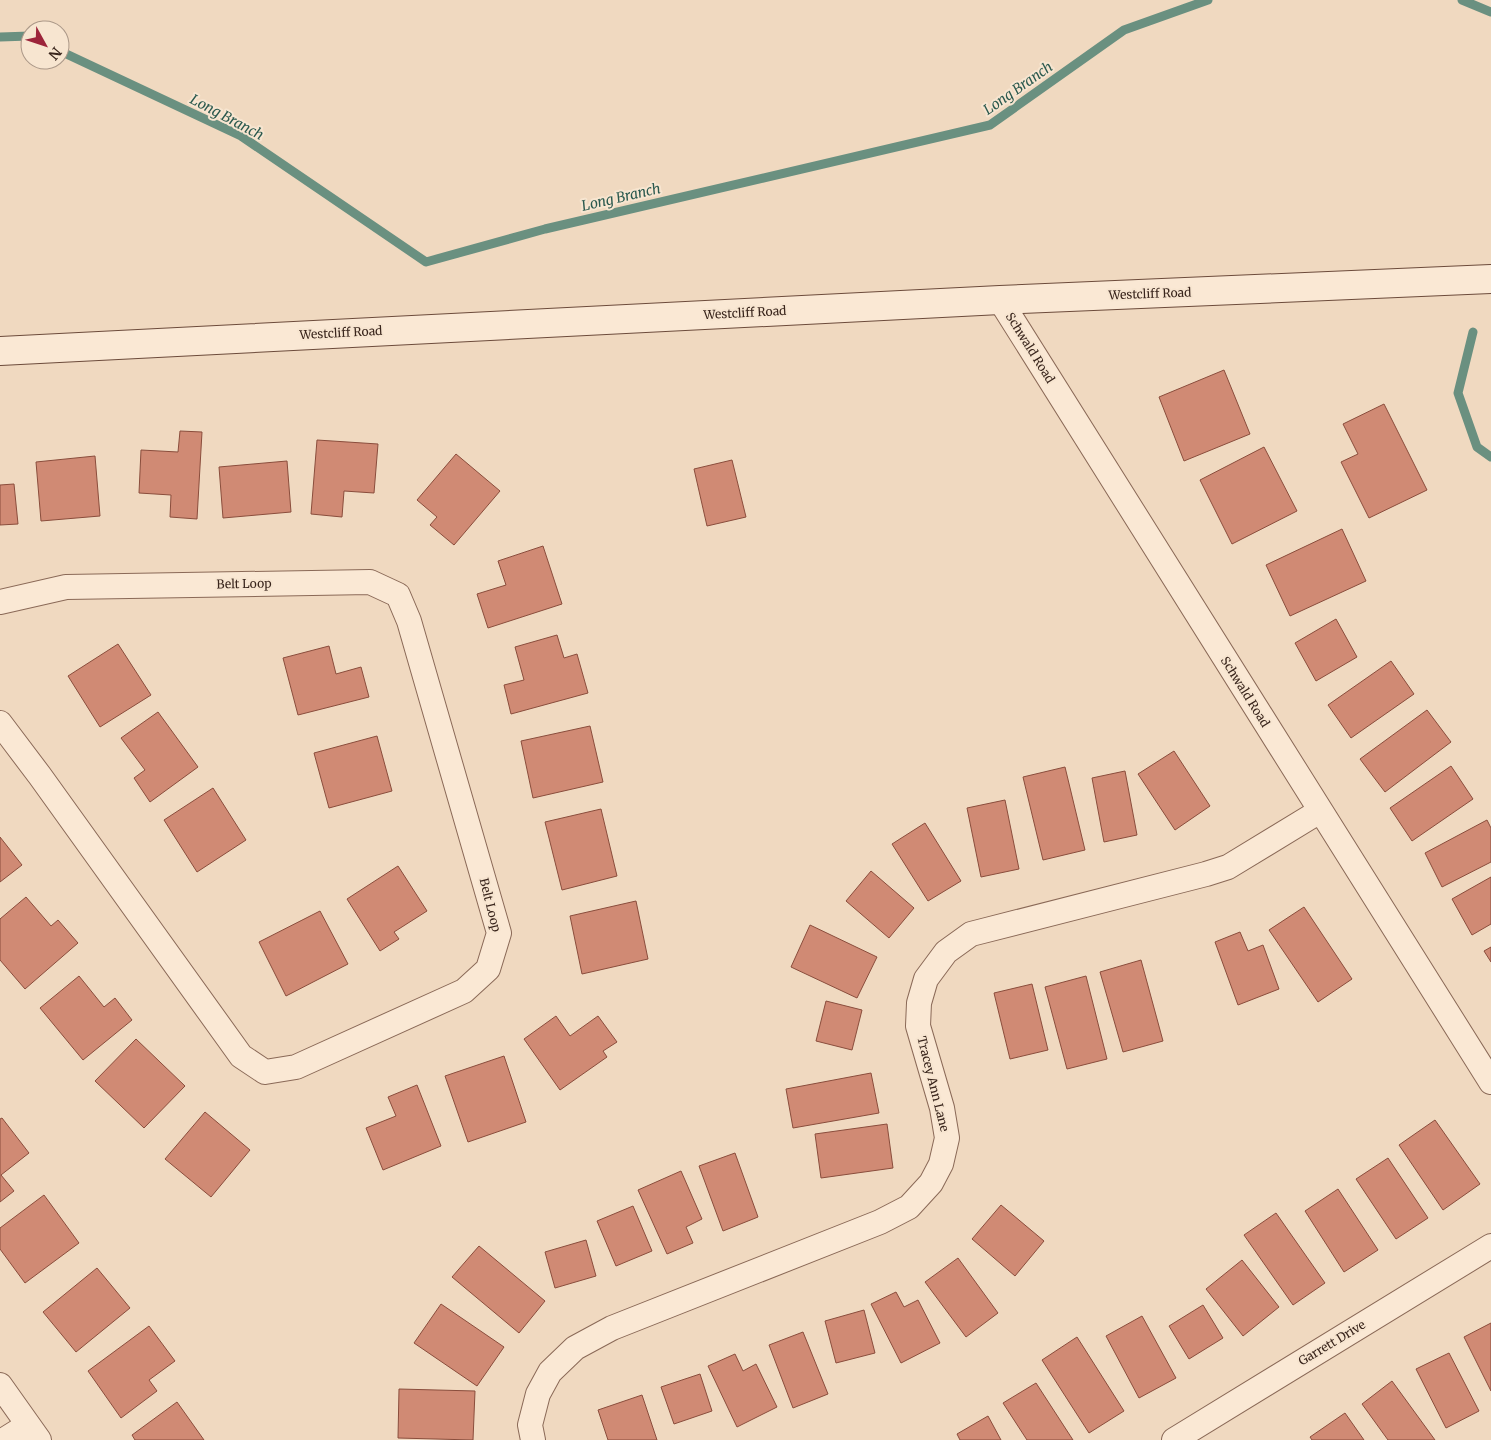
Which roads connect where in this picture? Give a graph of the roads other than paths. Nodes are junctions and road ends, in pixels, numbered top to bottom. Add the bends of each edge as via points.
1 (1491, 279) edge
2 (1000, 300) junction
3 (0, 350) edge
4 (0, 602) edge
5 (0, 723) edge
6 (1320, 811) junction
7 (1491, 1082) edge
8 (1491, 1246) edge
9 (0, 1386) edge
10 (34, 1433) edge
11 (4, 1440) edge
12 (533, 1440) edge
13 (1174, 1440) edge

1 - 2 street, Westcliff Road
2 - 3 street, Westcliff Road
2 - 6 street, Schwald Road
4 - 5 street, Belt Loop via 66,587 370,582 398,595 409,621 499,933 488,969 464,991 296,1067 265,1072 242,1056
6 - 7 street, Schwald Road
6 - 12 street, Tracey Ann Lane via 1228,867 970,934 946,952 926,979 919,1003 918,1026 942,1108 947,1138 941,1164 931,1183 910,1207 880,1222 612,1328 575,1348 550,1372 538,1394 530,1426
8 - 13 street, Garrett Drive
9 - 10 street
10 - 11 street

